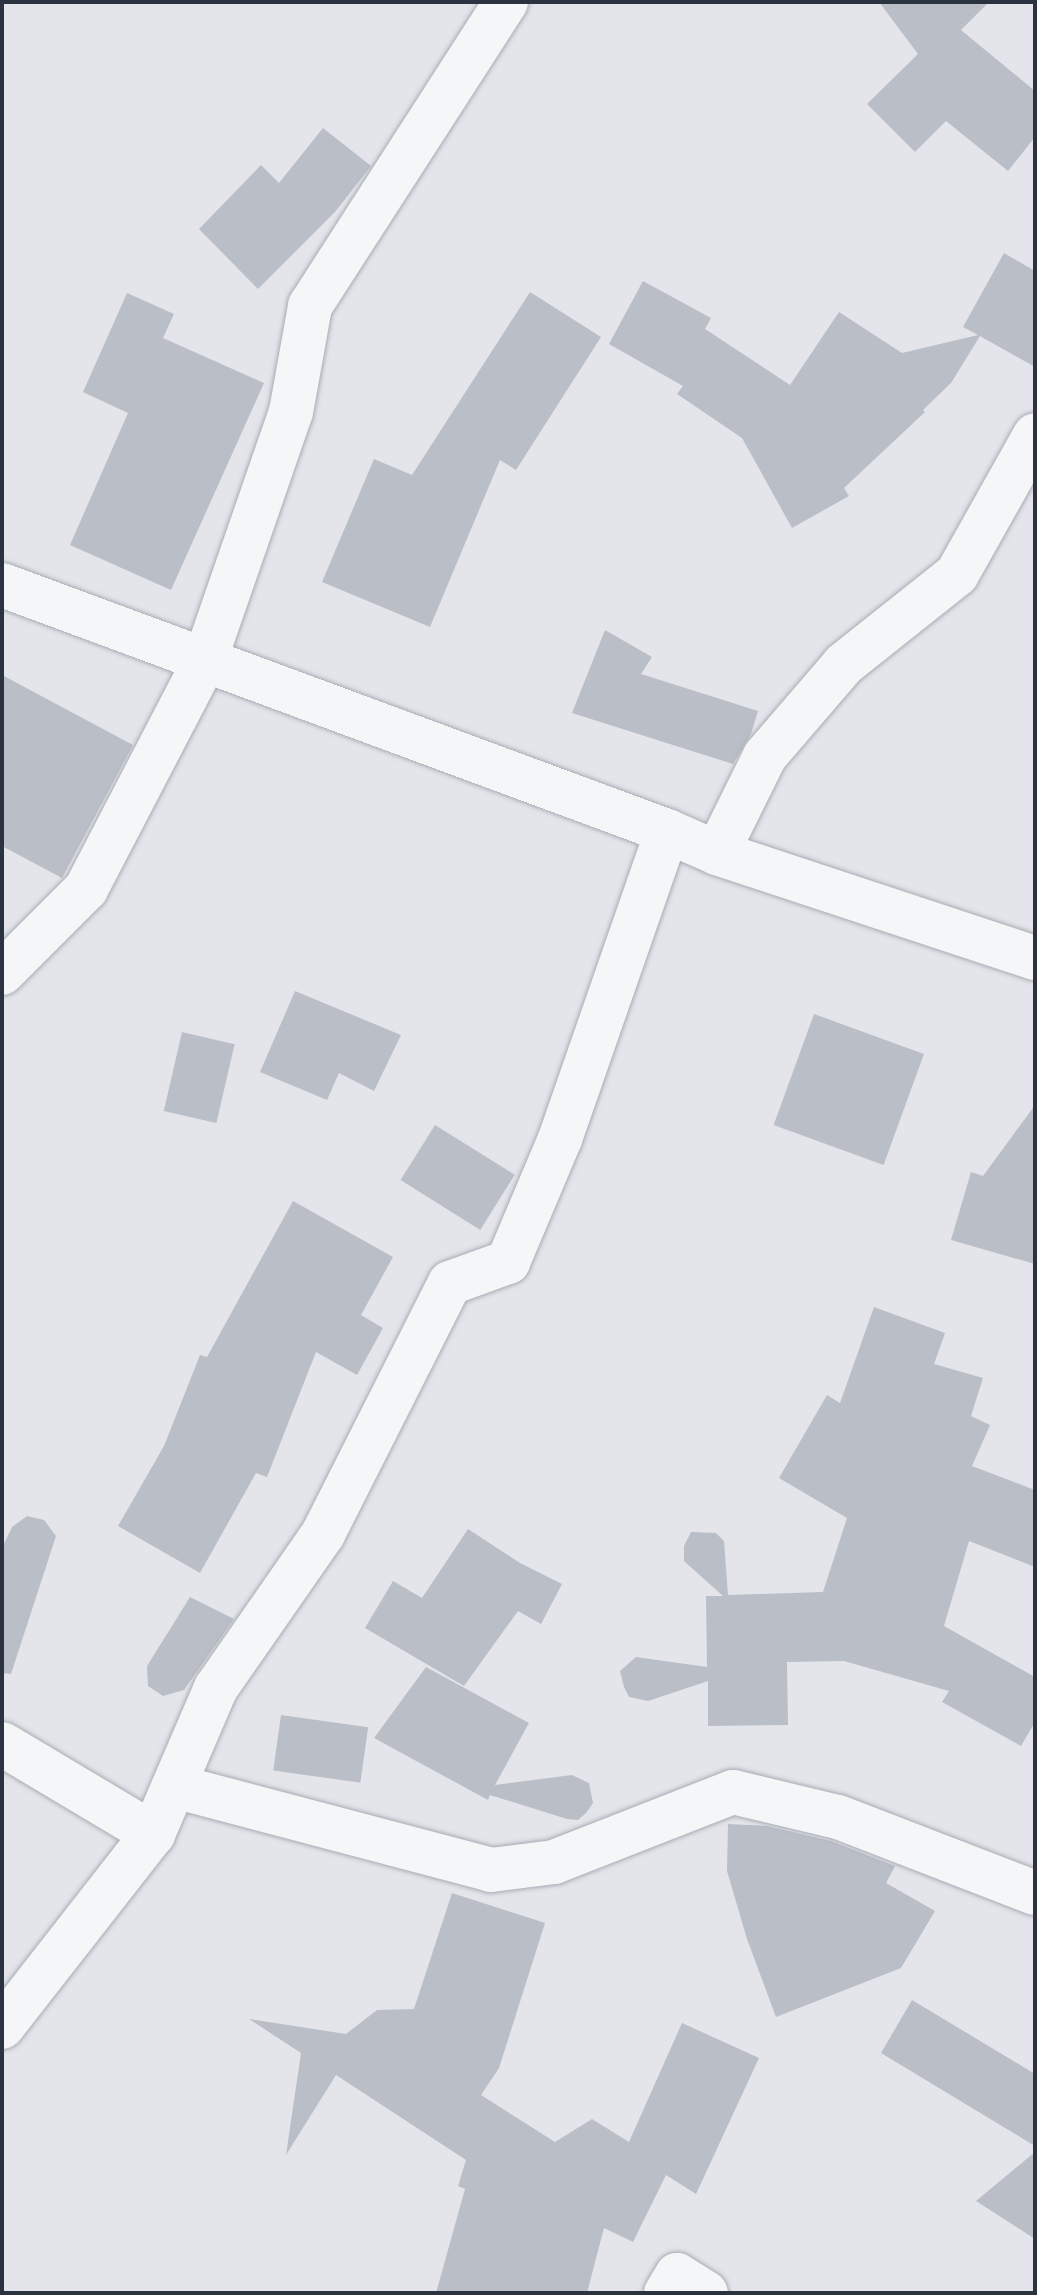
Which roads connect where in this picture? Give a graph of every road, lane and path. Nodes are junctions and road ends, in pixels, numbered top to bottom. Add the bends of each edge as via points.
1 (506, 2) edge
2 (1035, 435) edge
3 (2, 585) edge
4 (205, 660) junction
5 (667, 831) junction
6 (717, 853) junction
7 (1035, 958) edge
8 (2, 973) edge
9 (2, 1744) edge
10 (174, 1786) junction
11 (153, 1834) junction
12 (1035, 1893) edge
13 (2, 2027) edge
14 (666, 2293) edge
15 (706, 2293) edge

1 - 4 street via 310,306 291,412
2 - 6 street via 957,574 844,664 804,710 765,756
3 - 4 street
4 - 5 street
4 - 8 street via 86,889
5 - 6 street
5 - 10 street via 560,1139 508,1262 450,1283 323,1534 216,1688
6 - 7 street
9 - 11 street
10 - 11 street
10 - 12 street via 491,1870 554,1862 733,1792 838,1817
11 - 13 street
14 - 15 street via 677,2275

